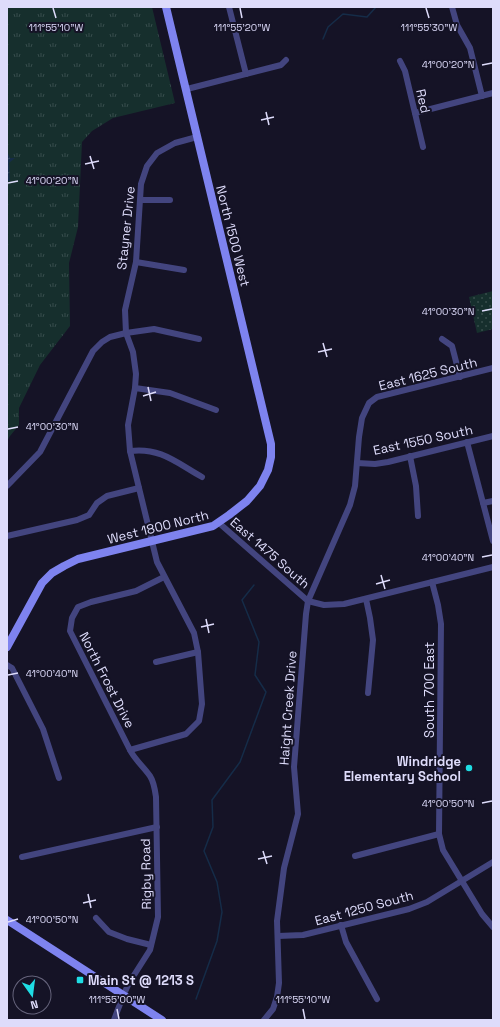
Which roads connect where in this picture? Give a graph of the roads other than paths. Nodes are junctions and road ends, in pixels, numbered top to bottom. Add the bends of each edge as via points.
1 (166, 7) edge
2 (230, 7) edge
3 (452, 7) edge
4 (286, 60) dead end
5 (400, 61) dead end
6 (246, 74) junction
7 (187, 89) junction
8 (493, 93) edge
9 (482, 96) junction
10 (415, 113) junction
11 (197, 137) junction
12 (423, 147) dead end
13 (141, 200) junction
14 (170, 200) dead end
15 (136, 262) junction
16 (184, 270) dead end
17 (126, 332) junction
18 (199, 339) dead end
19 (442, 339) dead end
20 (493, 368) edge
21 (460, 377) junction
22 (136, 388) junction
23 (369, 403) joint
24 (216, 410) dead end
25 (493, 436) edge
26 (467, 442) junction
27 (130, 451) junction
28 (410, 456) junction
29 (357, 463) junction
30 (268, 470) joint
31 (202, 477) dead end
32 (7, 486) edge
33 (138, 488) junction
34 (493, 501) edge
35 (483, 503) junction
36 (418, 516) dead end
37 (219, 523) junction
38 (7, 536) edge
39 (493, 541) edge
40 (153, 542) junction
41 (493, 567) edge
42 (164, 577) junction
43 (432, 582) junction
44 (366, 599) junction
45 (308, 601) junction
46 (7, 647) edge
47 (198, 652) junction
48 (156, 662) dead end
49 (7, 665) edge
50 (368, 693) dead end
51 (130, 750) junction
52 (60, 778) dead end
53 (156, 827) junction
54 (439, 834) junction
55 (355, 856) dead end
56 (22, 858) dead end
57 (493, 862) edge
58 (462, 881) junction
59 (96, 918) dead end
60 (7, 920) edge
61 (341, 926) junction
62 (493, 927) edge
63 (278, 936) junction
64 (151, 945) junction
65 (123, 996) junction
66 (377, 999) dead end
67 (114, 1020) edge
68 (162, 1020) edge
69 (264, 1020) edge

1 - 7 street, North 1500 West
2 - 6 street
3 - 9 street via 457,25 470,48
4 - 6 street via 282,65
5 - 10 street, Red via 405,71
6 - 7 street
7 - 11 street, North 1500 West
8 - 9 street
9 - 10 street
10 - 12 street, Red
11 - 13 street, Stayner Drive via 175,143 157,153 147,166 141,184
11 - 30 street, North 1500 West via 271,444
13 - 14 street
13 - 15 street, Stayner Drive
15 - 16 street
15 - 17 street, Stayner Drive via 125,310
17 - 18 street via 154,329
17 - 22 street, Stayner Drive via 135,362
17 - 32 street via 110,337 93,351 40,452
19 - 21 street via 452,346
20 - 21 street, East 1625 South
21 - 23 street, East 1625 South via 377,398
22 - 24 street via 170,393
22 - 27 street, Stayner Drive via 128,425
23 - 29 street, Haight Creek Drive via 362,418
25 - 26 street, East 1550 South
26 - 28 street, East 1550 South
26 - 35 street
27 - 31 street via 158,452
27 - 33 street, Stayner Drive
28 - 29 street, East 1550 South via 375,464
28 - 36 street
29 - 45 street, Haight Creek Drive via 350,505
30 - 37 street, West 1800 North via 260,486 247,502
33 - 38 street via 107,496 97,503 89,515 77,520
33 - 40 street, Stayner Drive
34 - 35 street
35 - 39 street
37 - 40 street, West 1800 North
37 - 45 street, East 1475 South
40 - 42 street, Stayner Drive via 157,562
40 - 46 street, West 1800 North via 78,559 52,573 42,583
41 - 43 street, East 1475 South
42 - 47 street, Stayner Drive via 194,633
42 - 51 street, North Frost Drive via 136,591 91,602 78,608 72,618 70,631
43 - 44 street, East 1475 South
43 - 54 street, South 700 East via 441,624
44 - 45 street, East 1475 South via 330,605
44 - 50 street via 373,640
45 - 63 street, Haight Creek Drive via 294,766 298,814 284,868
47 - 48 street
47 - 51 street, Stayner Drive via 202,704 199,721 186,734
49 - 52 street via 12,668 43,729
51 - 53 street, Rigby Road via 154,784
53 - 56 street
53 - 64 street, Rigby Road via 158,918
54 - 55 street
54 - 58 street, South 700 East via 443,850
57 - 58 street, East 1250 South
58 - 61 street, East 1250 South via 427,902
58 - 62 street, South 700 East
59 - 64 street via 109,932
60 - 65 street
61 - 63 street, East 1250 South via 303,935
61 - 66 street via 346,942
63 - 69 street, Haight Creek Drive via 277,998 273,1009
64 - 65 street, Rigby Road
65 - 67 street, Rigby Road
65 - 68 street

